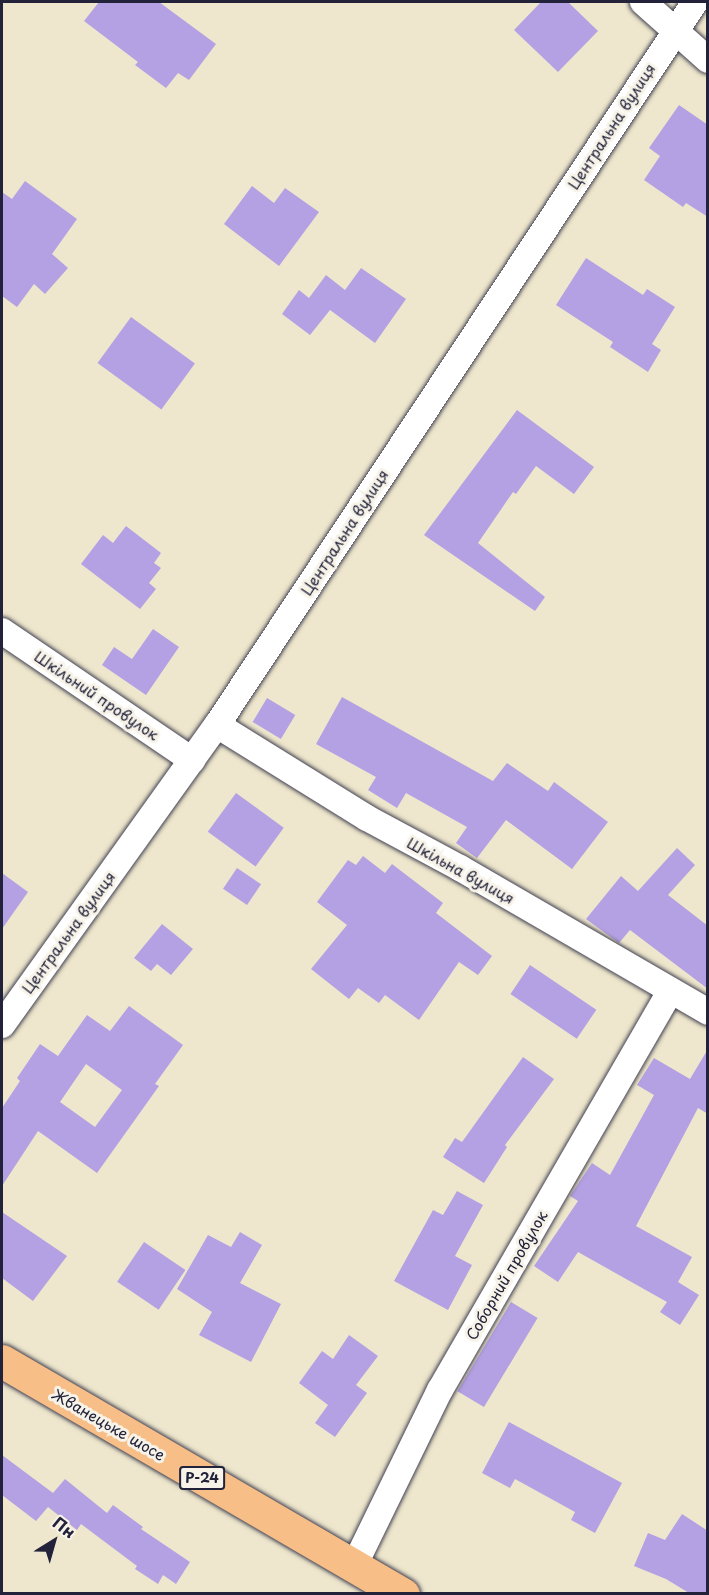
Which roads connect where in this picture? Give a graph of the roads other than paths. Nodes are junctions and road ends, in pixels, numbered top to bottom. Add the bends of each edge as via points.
1 (643, 2) edge
2 (695, 2) edge
3 (674, 30) junction
4 (708, 60) edge
5 (2, 631) edge
6 (217, 724) junction
7 (192, 760) junction
8 (670, 991) junction
9 (708, 1012) edge
10 (2, 1025) edge
11 (2, 1361) edge
12 (354, 1566) junction
13 (403, 1593) edge

1 - 3 street
2 - 3 street, Центральна вулиця
3 - 4 street
3 - 6 street, Центральна вулиця
5 - 7 street, Шкільний провулок
6 - 7 street, Центральна вулиця
6 - 8 street, Шкільна вулиця via 367,818
7 - 10 street, Центральна вулиця
8 - 9 street, Шкільна вулиця
8 - 12 street, Соборний провулок via 440,1390
11 - 12 main road, Жванецьке шосе / Р-24
12 - 13 main road, Жванецьке шосе / Р-24

